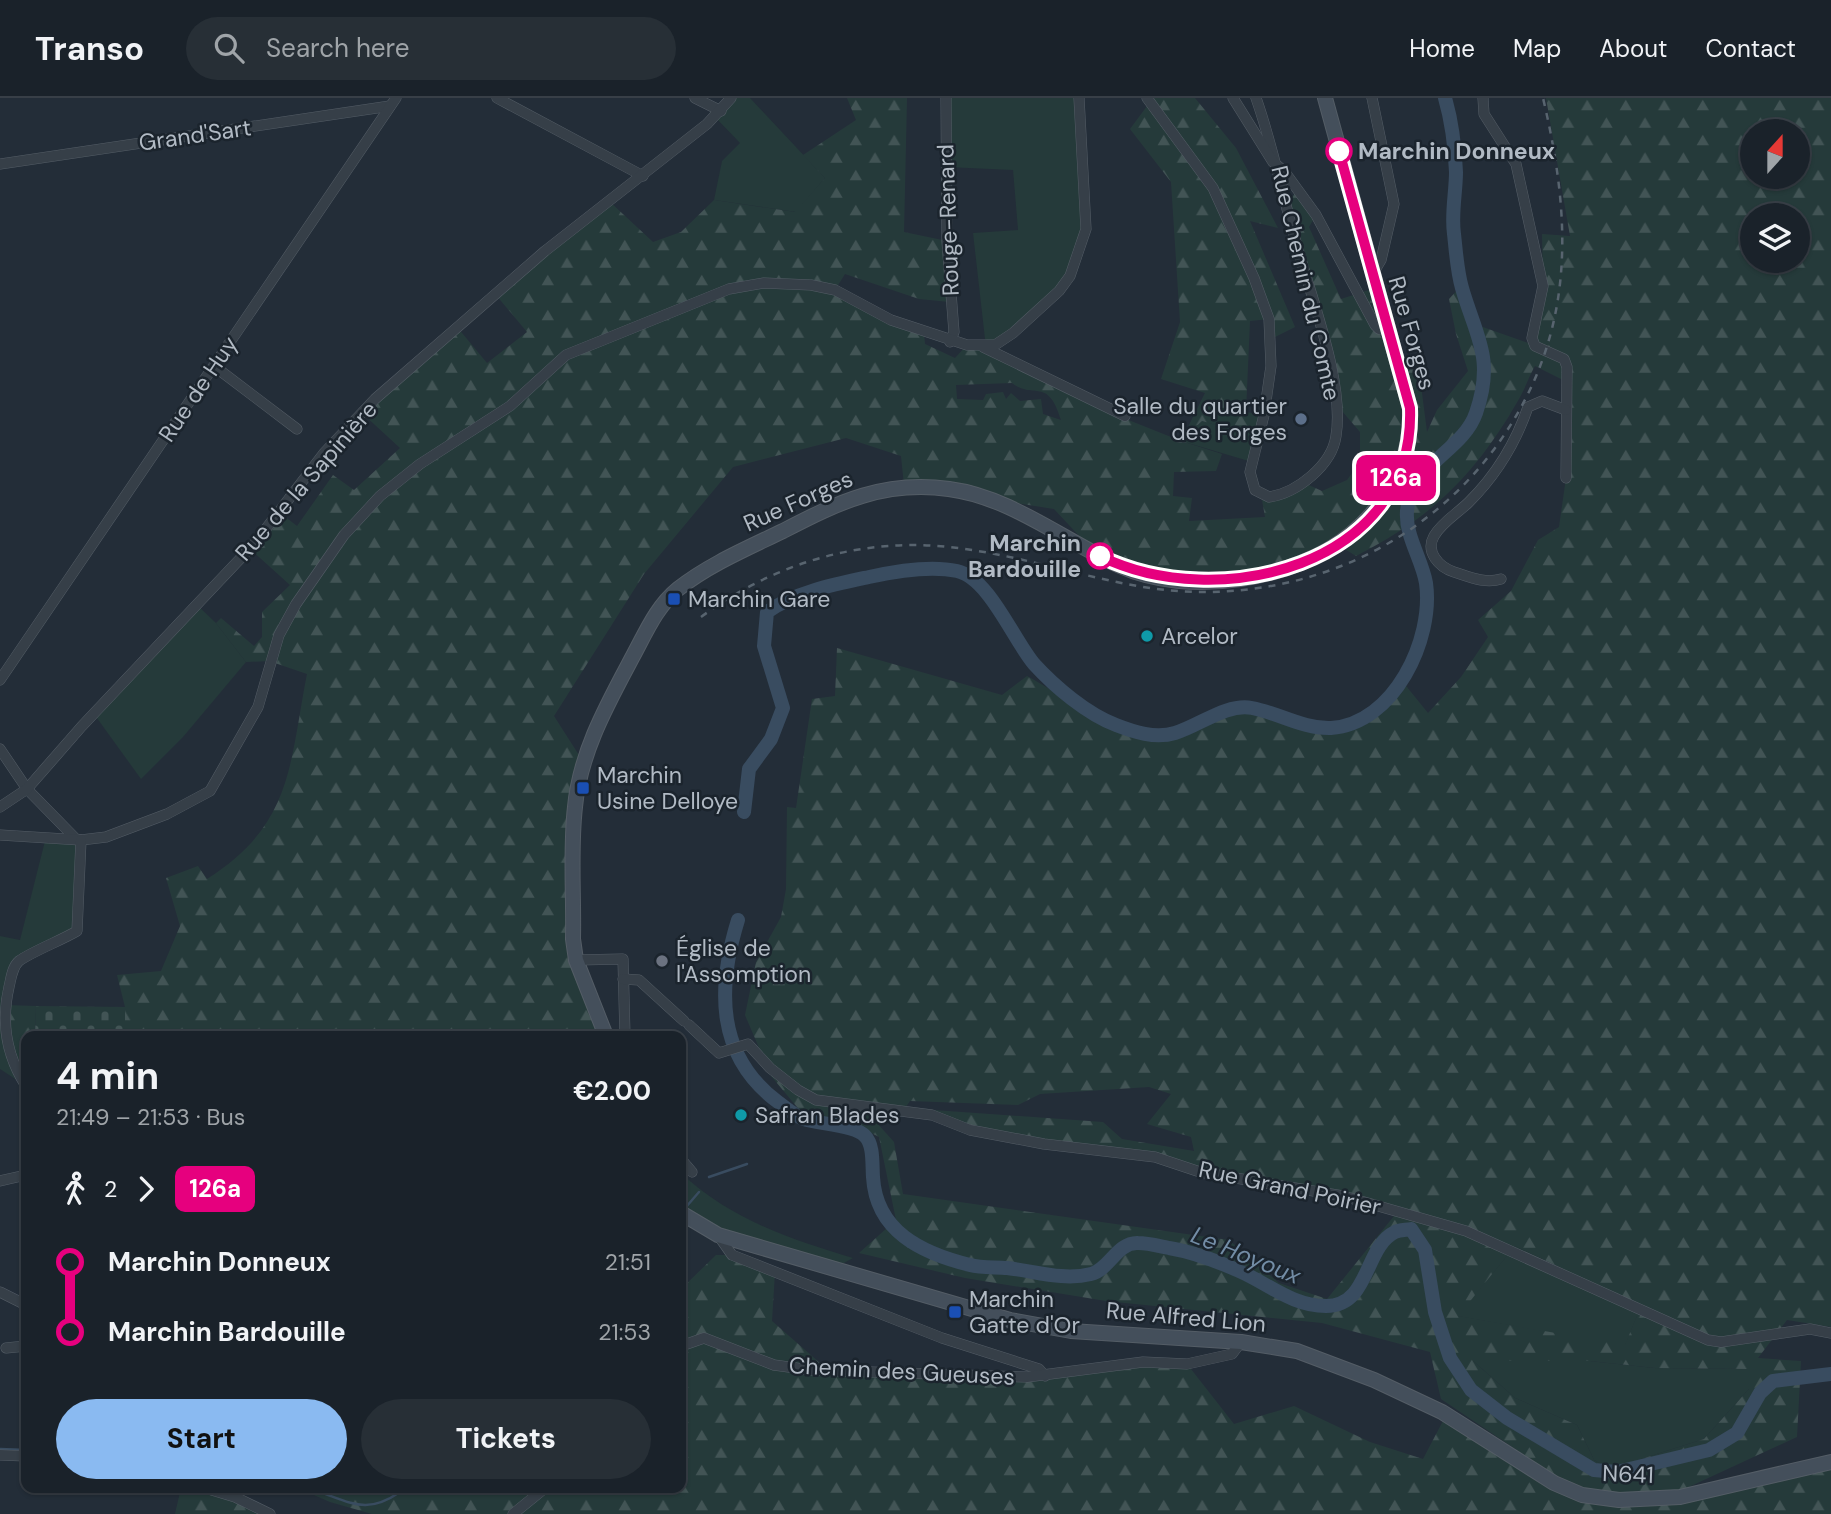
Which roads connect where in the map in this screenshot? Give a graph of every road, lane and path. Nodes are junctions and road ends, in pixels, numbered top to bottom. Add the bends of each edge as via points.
1 (497, 98) edge
2 (695, 98) edge
3 (732, 98) edge
4 (946, 98) edge
5 (1079, 98) edge
6 (1147, 98) edge
7 (1233, 98) edge
8 (1256, 98) edge
9 (1325, 98) edge
10 (1372, 98) edge
11 (1483, 98) edge
12 (393, 102) edge
13 (721, 111) junction
14 (0, 164) edge
15 (1277, 165) junction
16 (643, 176) junction
17 (1372, 276) junction
18 (1386, 328) junction
19 (950, 342) junction
20 (983, 347) junction
21 (214, 366) junction
22 (1566, 410) junction
23 (1125, 416) dead end
24 (297, 429) dead end
25 (1566, 478) dead end
26 (1501, 579) dead end
27 (0, 680) edge
28 (0, 748) edge
29 (27, 789) junction
30 (0, 807) edge
31 (0, 835) edge
32 (78, 839) junction
33 (576, 960) junction
34 (623, 979) junction
35 (604, 1031) edge
36 (625, 1031) edge
37 (21, 1078) edge
38 (686, 1165) edge
39 (692, 1172) dead end
40 (21, 1176) edge
41 (0, 1181) edge
42 (686, 1216) edge
43 (718, 1235) junction
44 (0, 1292) edge
45 (21, 1302) edge
46 (1831, 1333) edge
47 (1241, 1342) junction
48 (686, 1344) edge
49 (21, 1346) edge
50 (6, 1348) dead end
51 (1045, 1376) junction
52 (1442, 1412) joint
53 (0, 1454) edge
54 (21, 1456) edge
55 (1831, 1462) edge
56 (222, 1493) edge
57 (539, 1493) edge
58 (270, 1514) edge
59 (513, 1514) edge

1 - 16 street
2 - 13 street
3 - 13 street, Rue de la Sapinière
4 - 19 street, Rouge-Renard via 947,242 954,332
5 - 20 street via 1086,229 1070,276 1013,333
6 - 15 street, Rue Chemin du Comte via 1213,188 1269,319 1271,366 1250,472 1255,490 1269,497 1285,494 1315,472 1327,458 1337,427 1321,325
7 - 15 street
8 - 15 street, Rue Chemin du Comte
9 - 17 main road, Rue Forges
10 - 17 street via 1394,204 1381,260
11 - 22 street via 1484,114 1516,164 1543,286 1532,338 1535,346 1564,359
12 - 14 street, Grand'Sart
12 - 21 street, Rue de Huy
13 - 16 street, Rue de la Sapinière
15 - 18 street via 1316,215 1375,325
16 - 29 street, Rue de la Sapinière via 545,251 375,399 324,453 255,543
17 - 18 main road, Rue Forges
18 - 33 main road, Rue Forges via 1410,408 1411,436 1395,482 1375,514 1338,545 1305,563 1249,578 1150,576 982,498 951,489 904,485 844,500 678,589 658,610 601,716 584,763 575,806
19 - 20 street
19 - 32 street via 891,320 835,290 764,283 729,289 566,355 510,407 420,464 380,496 344,535 279,635 258,707 210,791 167,814 106,837
20 - 23 street
21 - 24 street
21 - 27 street, Rue de Huy
22 - 25 street
22 - 26 street via 1542,401 1528,407 1518,436 1488,482 1433,537 1435,560 1448,570 1478,580
28 - 29 street
29 - 30 street, Rue de la Sapinière
29 - 32 street
31 - 32 street
32 - 37 street via 77,931 15,965 4,1005 7,1043
33 - 34 street via 622,959
33 - 35 main road
34 - 36 street
34 - 46 street, Rue Grand Poirier via 639,980 719,1053 748,1044 770,1068 816,1100 932,1115 970,1130 1017,1140 1155,1157 1200,1172 1343,1196 1466,1231 1708,1340 1810,1329
38 - 39 street
40 - 41 street
42 - 43 main road, Rue Alfred Lion / N641
43 - 47 main road, Rue Alfred Lion / N641 via 1010,1320 1071,1331
43 - 51 street, Chemin des Gueuses via 732,1255 942,1338 1039,1369
44 - 45 street
47 - 51 street, Chemin des Gueuses via 1232,1354 1187,1364 1143,1362
47 - 52 main road, Rue Alfred Lion / N641 via 1297,1350
48 - 51 street, Chemin des Gueuses via 704,1338 774,1365 810,1370
49 - 50 street
52 - 55 main road, N641 / N641 via 1554,1483 1582,1495 1619,1500 1680,1497
53 - 54 street
56 - 58 street
57 - 59 street

